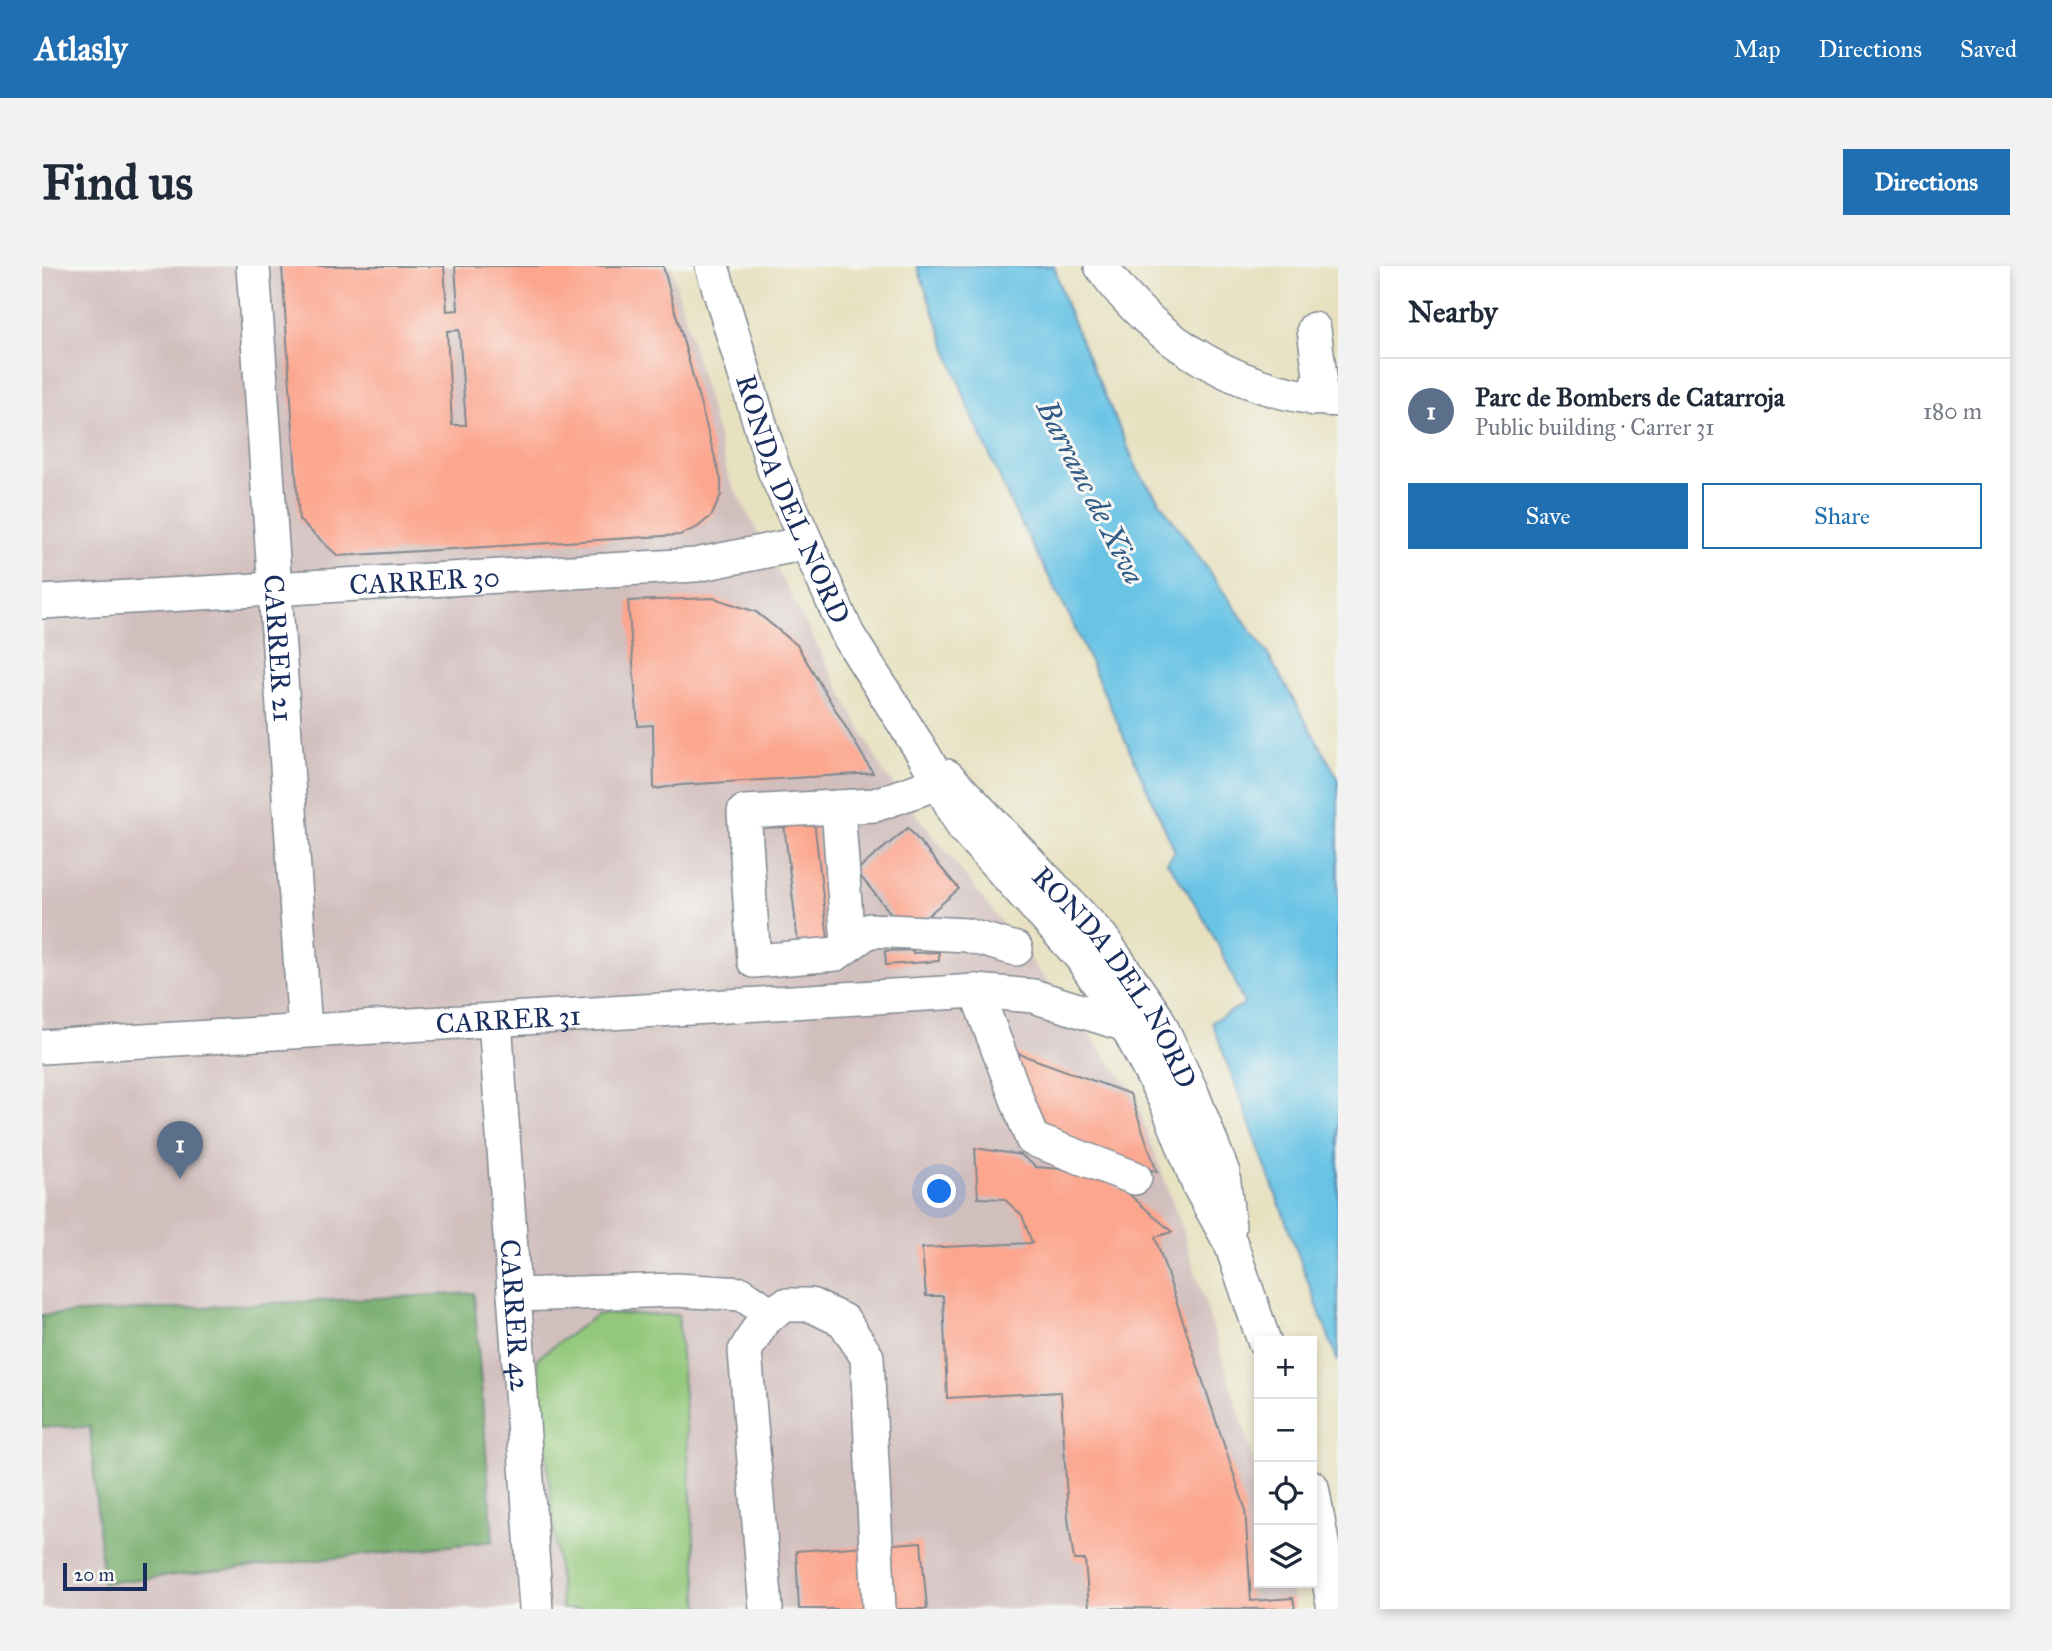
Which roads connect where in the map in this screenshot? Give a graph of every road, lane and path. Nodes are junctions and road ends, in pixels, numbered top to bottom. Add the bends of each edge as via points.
1 (254, 266) edge
2 (712, 266) edge
3 (1101, 266) edge
4 (1314, 329) dead end
5 (1326, 400) edge
6 (806, 543) junction
7 (275, 588) junction
8 (42, 602) edge
9 (931, 769) junction
10 (838, 807) junction
11 (1035, 905) junction
12 (848, 945) junction
13 (1016, 949) junction
14 (976, 991) junction
15 (495, 1020) junction
16 (1126, 1025) junction
17 (305, 1031) junction
18 (42, 1047) edge
19 (1135, 1178) dead end
20 (1231, 1244) junction
21 (514, 1295) junction
22 (771, 1314) junction
23 (1262, 1336) edge
24 (1317, 1515) edge
25 (536, 1609) edge
26 (766, 1609) edge
27 (879, 1609) edge
28 (1334, 1609) edge

1 - 7 street, CARRER 21
2 - 6 street, RONDA DEL NORD via 774,470
3 - 5 street via 1143,314 1185,348 1228,374 1278,393
4 - 5 street
6 - 7 street, CARRER 30 via 696,565
6 - 9 street, RONDA DEL NORD via 848,635
7 - 8 street, CARRER 30
7 - 17 street, CARRER 21
9 - 10 street via 875,805
9 - 11 street, RONDA DEL NORD via 964,828
9 - 20 street, RONDA DEL NORD via 985,812 1102,938 1157,1018 1223,1173
10 - 12 street
10 - 12 street via 744,812 754,961 836,954
11 - 13 street
11 - 16 street, RONDA DEL NORD via 1081,957
12 - 13 street via 870,930 966,935
13 - 14 street
14 - 15 street, CARRER 31
14 - 16 street, CARRER 31 via 1033,996
14 - 19 street via 1032,1139
15 - 17 street, CARRER 31
15 - 21 street, CARRER 42
16 - 20 street, RONDA DEL NORD via 1167,1104 1199,1186
17 - 18 street, CARRER 31
20 - 23 street, RONDA DEL NORD
21 - 22 street via 676,1290 742,1294
21 - 25 street, CARRER 42
22 - 26 street via 745,1351
22 - 27 street via 785,1305 811,1305 844,1321 867,1357
24 - 28 street

